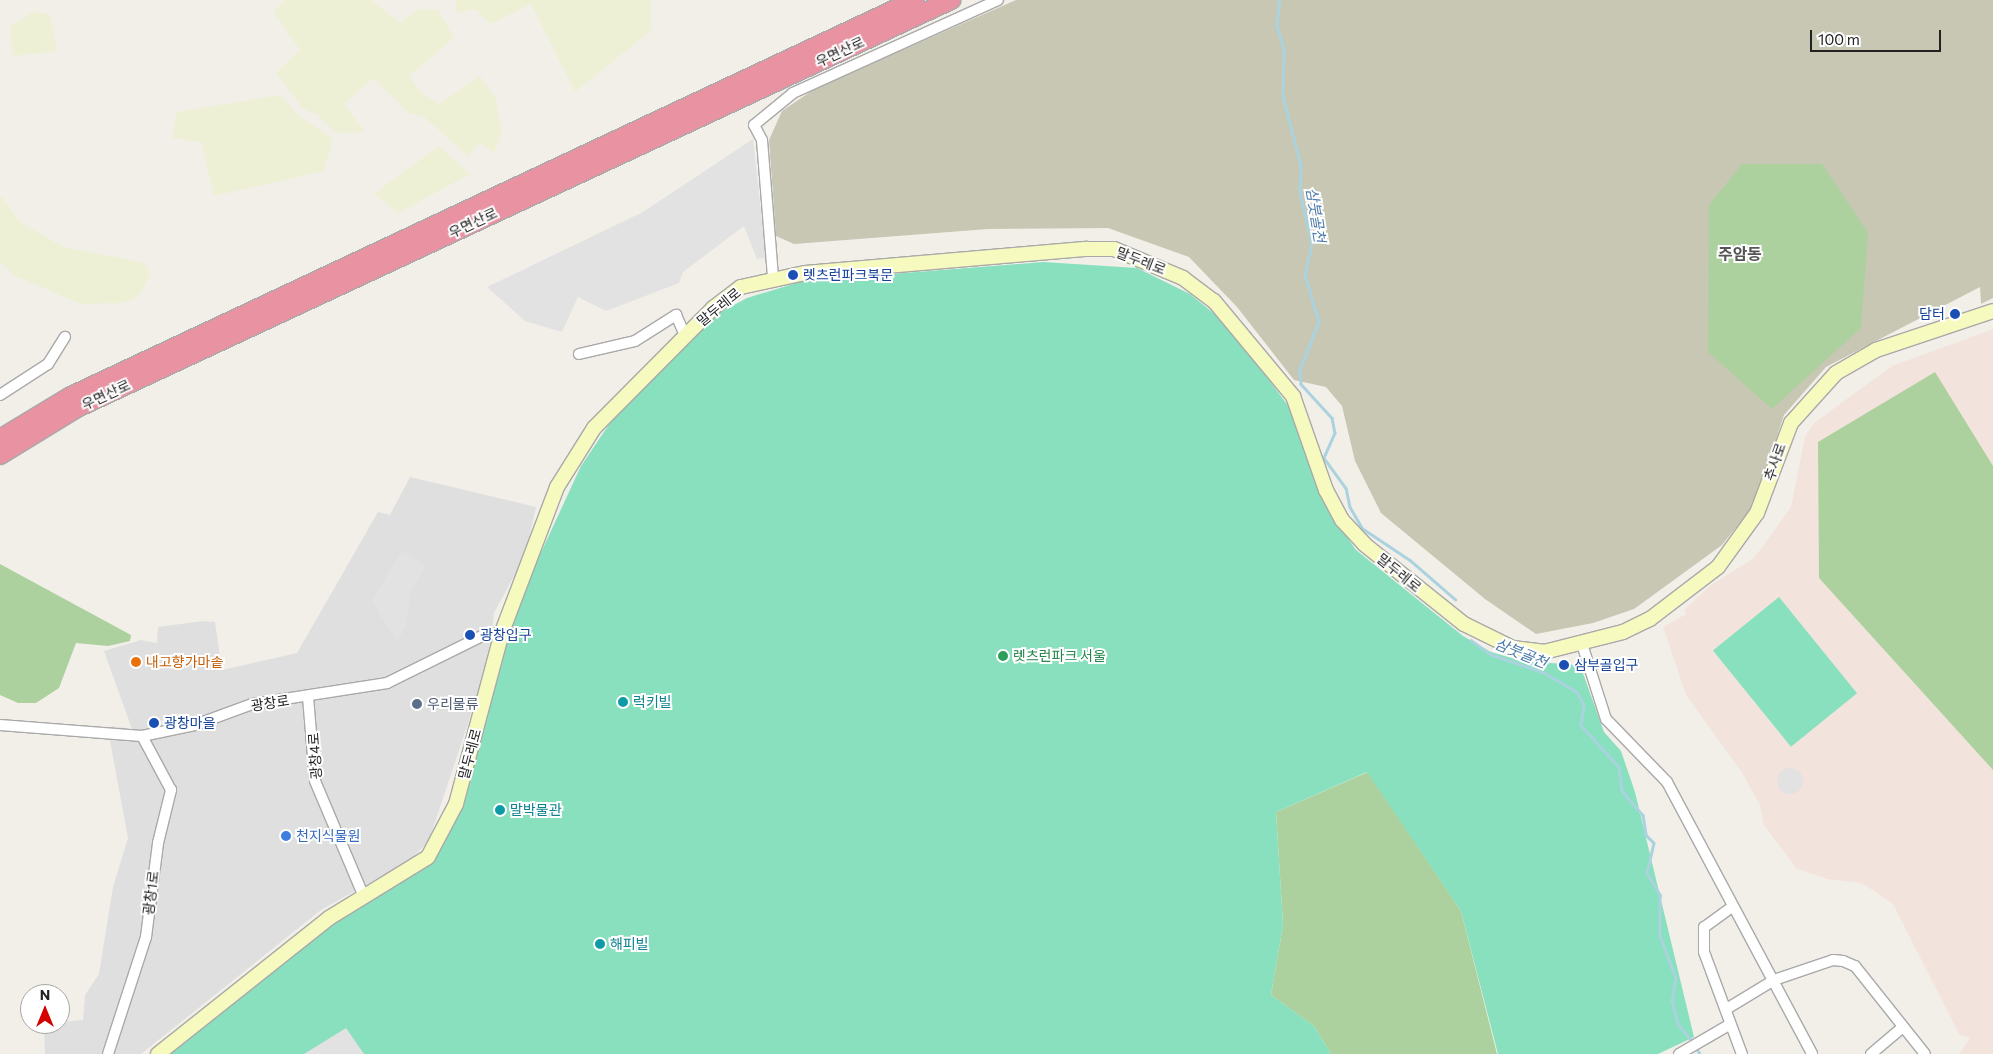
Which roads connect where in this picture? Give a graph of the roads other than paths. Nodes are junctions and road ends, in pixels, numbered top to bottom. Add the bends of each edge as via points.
1 (915, 0) edge
2 (951, 0) edge
3 (998, 0) edge
4 (773, 277) junction
5 (1993, 311) edge
6 (685, 335) junction
7 (65, 337) dead end
8 (579, 354) dead end
9 (0, 395) edge
10 (0, 438) edge
11 (0, 455) edge
12 (502, 632) junction
13 (1582, 644) junction
14 (308, 697) junction
15 (0, 725) edge
16 (142, 736) junction
17 (364, 897) junction
18 (1732, 908) junction
19 (1774, 980) junction
20 (1728, 1008) junction
21 (1729, 1025) junction
22 (1902, 1026) junction
23 (1683, 1052) edge
24 (108, 1054) edge
25 (158, 1054) edge
26 (1742, 1054) edge
27 (1812, 1054) edge
28 (1870, 1054) edge
29 (1925, 1054) edge

1 - 10 highway, 우면산로 via 71,396
2 - 11 highway, 우면산로 via 77,408
3 - 4 street via 793,92 754,125 762,140
4 - 6 street, 말두레로 via 741,288
4 - 13 street, 말두레로 via 1087,249 1114,249 1151,263 1183,278 1214,301 1293,396 1326,490 1342,520 1364,544 1464,624 1496,642 1544,652
5 - 13 street, 추사로 via 1876,350 1836,374 1791,423 1758,513 1718,567 1650,619
6 - 8 street via 676,315 635,341
6 - 12 street, 말두레로 via 594,428 557,487
7 - 9 street via 48,364
12 - 14 street, 광창로 via 482,636 387,683
12 - 17 street, 말두레로 via 456,804 442,833 428,858
13 - 18 street via 1606,719 1667,782
14 - 16 street, 광창로 via 252,704 195,725
14 - 17 street, 광창4로 via 315,780
15 - 16 street, 광창로
16 - 24 street, 광창1로 via 171,790 158,843 146,937
17 - 25 street, 말두레로 via 329,918
18 - 19 street
18 - 20 street via 1704,927 1708,971
19 - 20 street
19 - 22 street via 1833,960 1843,961 1855,966
19 - 27 street
20 - 21 street
21 - 23 street
21 - 26 street
22 - 28 street
22 - 29 street

